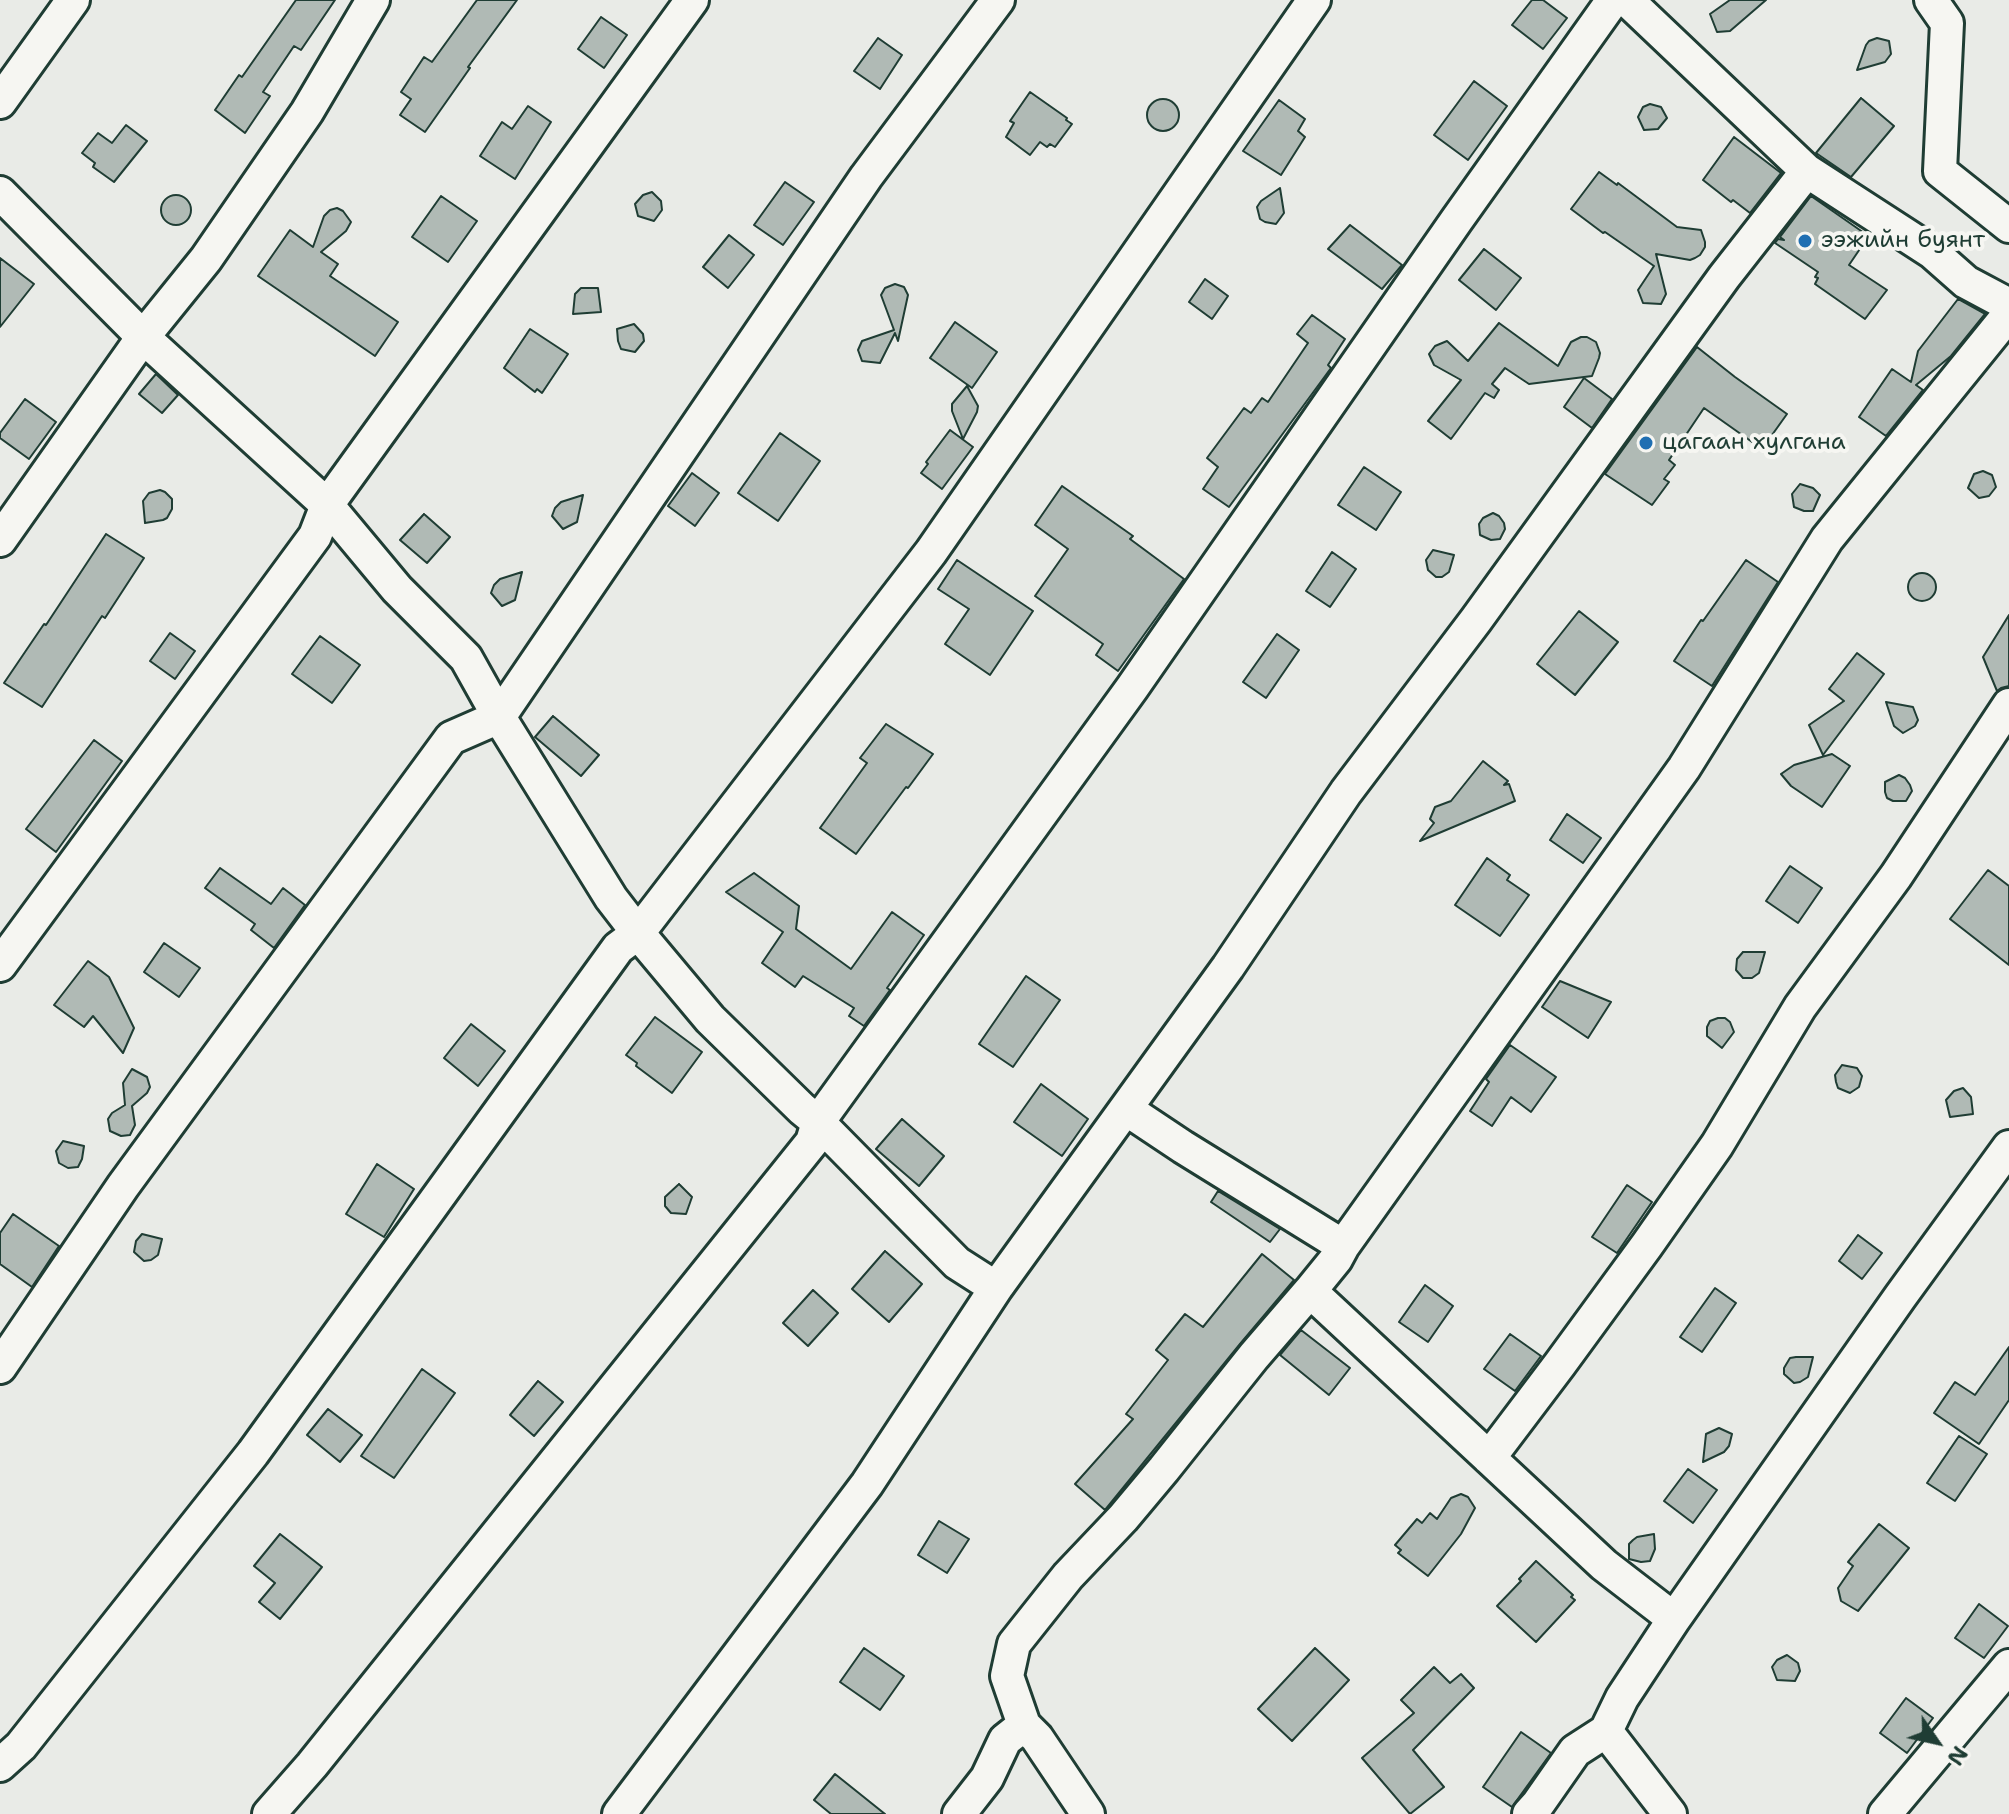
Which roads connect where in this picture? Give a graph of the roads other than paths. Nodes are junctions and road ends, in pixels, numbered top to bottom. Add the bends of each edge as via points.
1 (73, 0) edge
2 (373, 0) edge
3 (692, 0) edge
4 (998, 0) edge
5 (1314, 0) edge
6 (1613, 0) edge
7 (1627, 0) edge
8 (1931, 0) edge
9 (0, 102) edge
10 (1807, 171) junction
11 (0, 193) edge
12 (2009, 226) edge
13 (2009, 305) edge
14 (2009, 314) edge
15 (143, 337) junction
16 (327, 505) junction
17 (0, 540) edge
18 (2009, 705) edge
19 (499, 717) junction
20 (638, 933) junction
21 (0, 965) edge
22 (1126, 1109) junction
23 (818, 1122) junction
24 (2009, 1147) edge
25 (1343, 1246) junction
26 (996, 1288) junction
27 (1310, 1291) junction
28 (0, 1367) edge
29 (1489, 1458) junction
30 (1674, 1619) junction
31 (2009, 1666) edge
32 (1024, 1725) junction
33 (1606, 1731) junction
34 (0, 1765) edge
35 (269, 1814) edge
36 (619, 1814) edge
37 (959, 1814) edge
38 (1088, 1814) edge
39 (1529, 1814) edge
40 (1670, 1814) edge
41 (1885, 1814) edge

1 - 9 street
2 - 15 street via 298,124 206,259
3 - 16 street
4 - 19 street via 866,177
5 - 20 street via 931,552
6 - 23 street via 1132,688
7 - 10 street
8 - 12 street via 1947,23 1940,171
10 - 13 street via 1932,252 1966,282
10 - 22 street via 1346,792
11 - 15 street
14 - 25 street via 1827,539 1684,768
15 - 16 street
15 - 17 street
16 - 19 street via 397,589 466,658
16 - 21 street via 315,536
18 - 29 street via 1896,876 1800,1007 1708,1157
19 - 20 street
19 - 28 street via 451,738 123,1186
20 - 23 street via 710,1019
20 - 34 street via 618,948 253,1453 21,1746
22 - 25 street
22 - 26 street
23 - 26 street via 957,1263
23 - 35 street via 812,1142
24 - 30 street
25 - 27 street
26 - 36 street via 867,1484
27 - 29 street
27 - 32 street via 1014,1644 1007,1676
29 - 30 street via 1604,1565
30 - 33 street
31 - 41 street
32 - 37 street via 1005,1740 987,1778
32 - 38 street
33 - 39 street via 1575,1751
33 - 40 street

